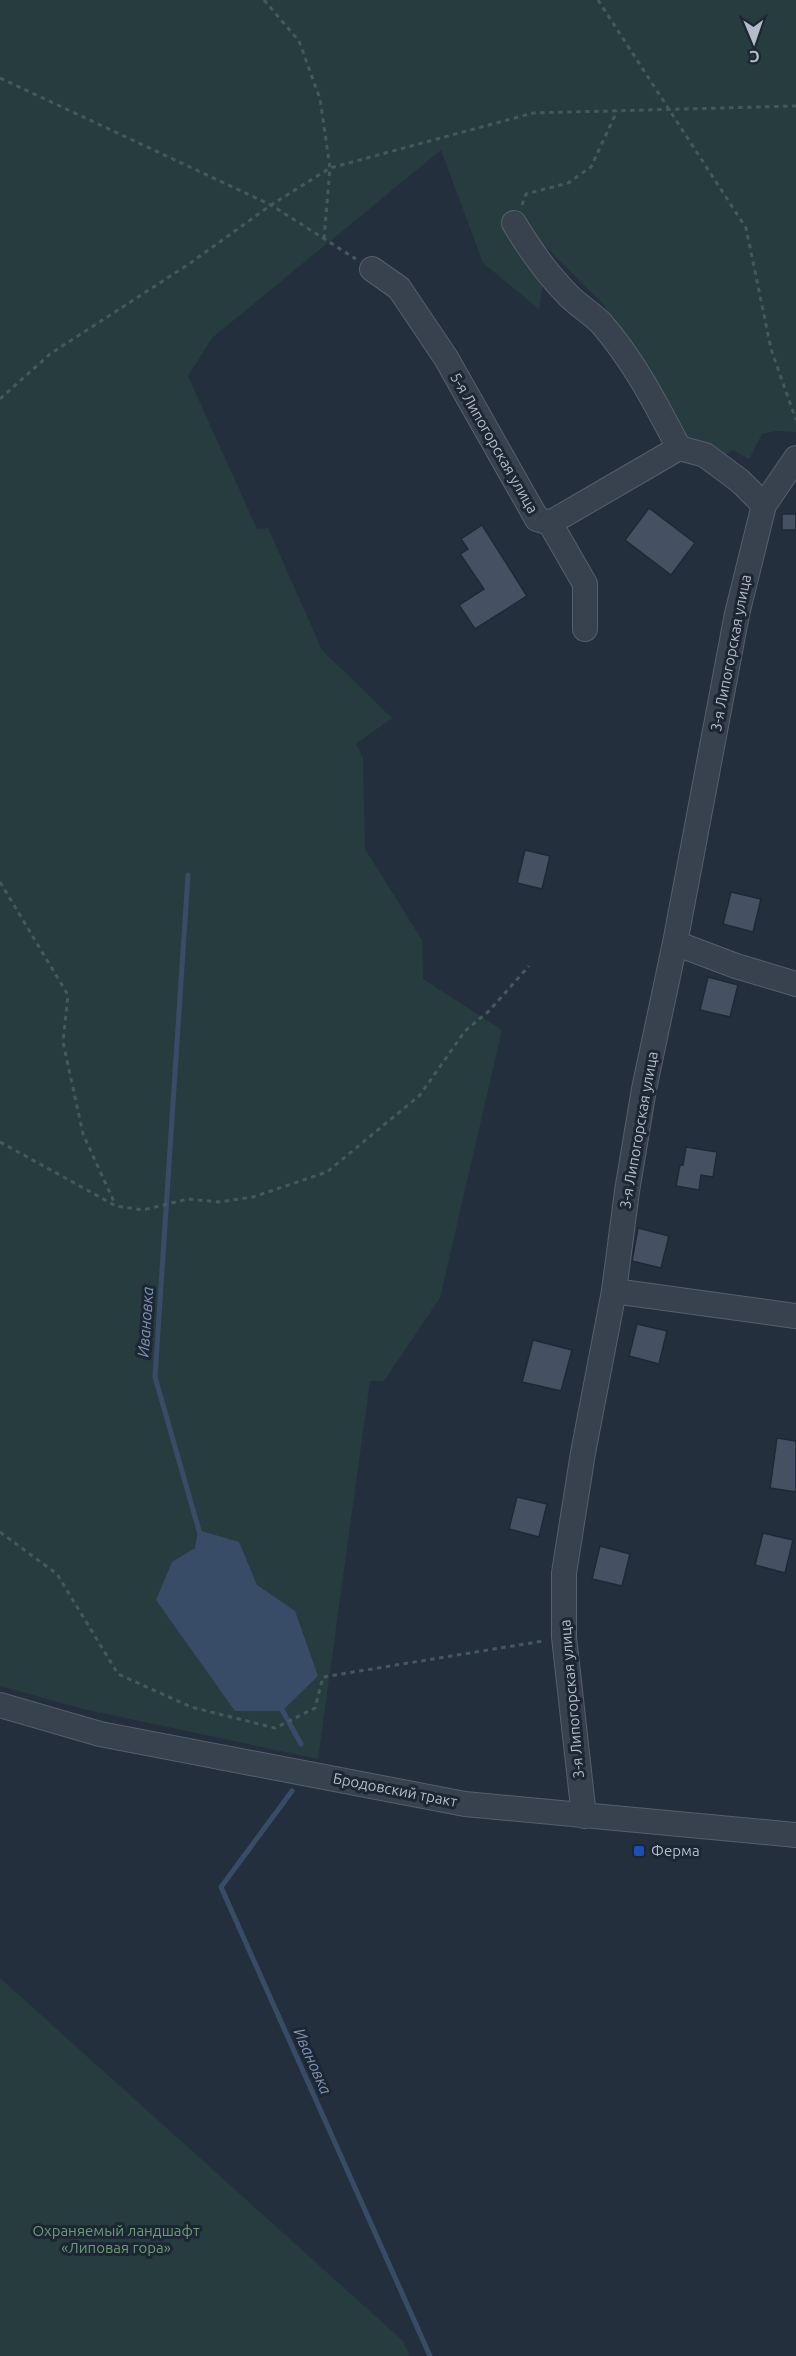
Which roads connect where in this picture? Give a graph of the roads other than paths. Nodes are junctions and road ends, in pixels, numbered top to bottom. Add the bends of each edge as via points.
1 (514, 224) road end
2 (372, 268) road end
3 (679, 448) junction
4 (796, 458) edge
5 (764, 505) junction
6 (550, 524) junction
7 (585, 629) dead end
8 (675, 943) junction
9 (796, 984) edge
10 (614, 1291) junction
11 (796, 1316) edge
12 (0, 1705) edge
13 (584, 1816) junction
14 (796, 1835) edge

1 - 3 street via 536,259 570,297 599,321 627,355
2 - 6 street, 5-я Липогорская улица via 399,288 446,358 537,519
3 - 5 street via 705,455
3 - 6 street
4 - 5 street, 3-я Липогорская улица
5 - 8 street, 3-я Липогорская улица via 737,614
6 - 7 street, 5-я Липогорская улица via 585,584
8 - 9 street
8 - 10 street, 3-я Липогорская улица via 644,1089
10 - 11 street
10 - 13 street, 3-я Липогорская улица via 564,1573 564,1637
12 - 13 street, Бродовский тракт via 100,1734 465,1804
13 - 14 street, Бродовский тракт

